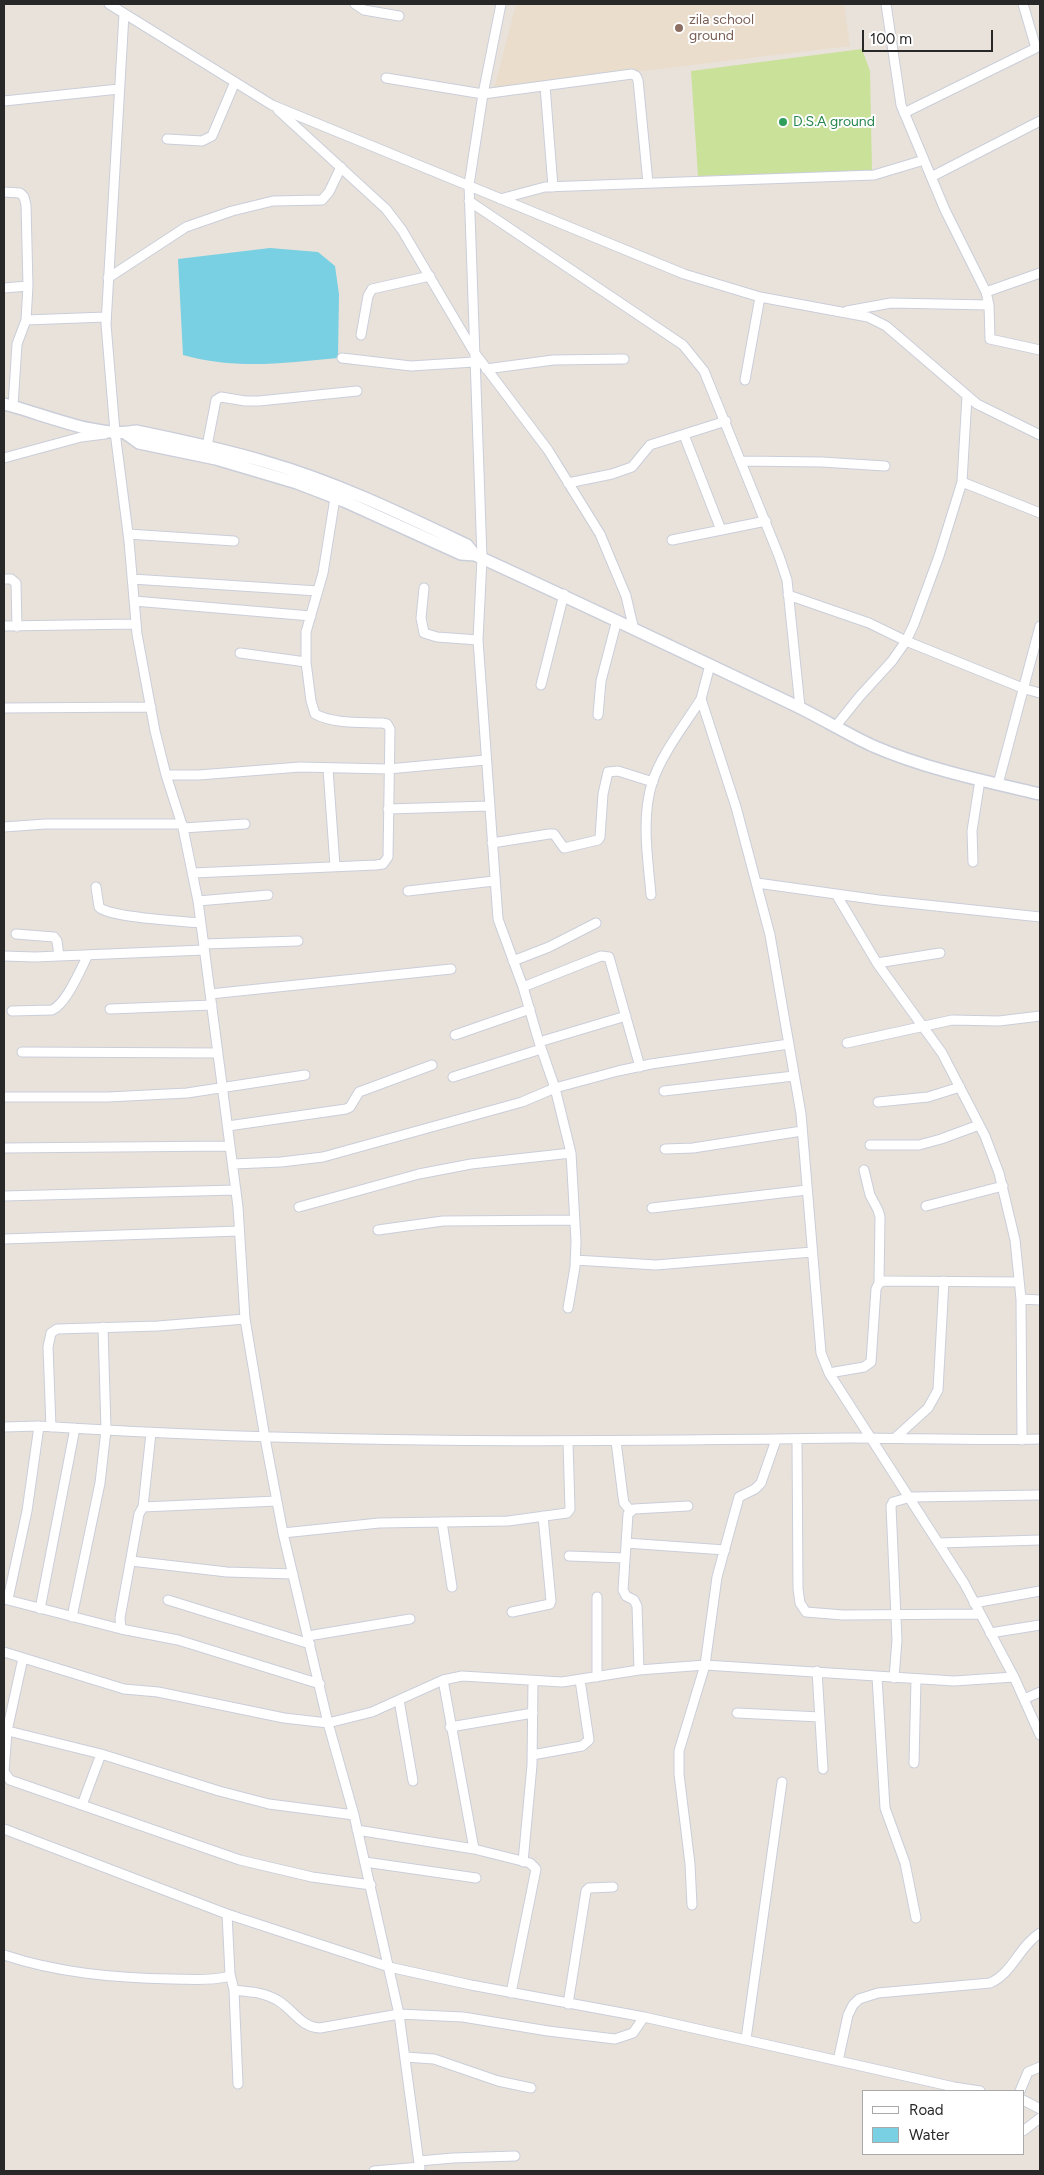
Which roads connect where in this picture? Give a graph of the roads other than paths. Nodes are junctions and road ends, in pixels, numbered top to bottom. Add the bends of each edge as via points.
1 (109, 4) edge
2 (127, 4) edge
3 (355, 4) edge
4 (501, 4) edge
5 (886, 4) edge
6 (1023, 4) edge
7 (126, 15) junction
8 (399, 16) dead end
9 (1038, 47) edge
10 (386, 78) dead end
11 (235, 82) junction
12 (545, 86) junction
13 (119, 89) junction
14 (483, 94) junction
15 (4, 101) edge
16 (272, 105) junction
17 (904, 113) junction
18 (1040, 121) edge
19 (167, 139) dead end
20 (924, 160) junction
21 (340, 167) junction
22 (931, 176) junction
23 (648, 183) junction
24 (468, 185) junction
25 (553, 187) junction
26 (4, 192) edge
27 (500, 199) junction
28 (469, 201) junction
29 (1040, 273) edge
30 (430, 276) junction
31 (108, 278) junction
32 (28, 286) junction
33 (4, 288) edge
34 (986, 292) junction
35 (760, 297) junction
36 (990, 306) junction
37 (844, 312) junction
38 (106, 317) junction
39 (26, 320) junction
40 (361, 335) dead end
41 (1040, 350) edge
42 (474, 352) junction
43 (342, 358) dead end
44 (624, 359) dead end
45 (474, 362) junction
46 (486, 369) junction
47 (745, 380) dead end
48 (356, 391) dead end
49 (967, 396) junction
50 (8, 406) edge
51 (726, 421) junction
52 (120, 433) junction
53 (684, 435) junction
54 (1040, 435) edge
55 (208, 446) junction
56 (4, 458) edge
57 (742, 461) junction
58 (885, 466) dead end
59 (962, 482) junction
60 (568, 483) junction
61 (335, 498) junction
62 (1040, 512) edge
63 (766, 521) junction
64 (721, 530) junction
65 (128, 534) junction
66 (672, 540) dead end
67 (234, 541) dead end
68 (478, 557) junction
69 (4, 579) edge
70 (132, 579) junction
71 (424, 588) dead end
72 (318, 591) junction
73 (564, 594) junction
74 (788, 594) junction
75 (134, 601) junction
76 (310, 616) junction
77 (617, 620) junction
78 (136, 624) junction
79 (4, 626) edge
80 (1040, 626) edge
81 (17, 627) junction
82 (634, 630) junction
83 (478, 640) junction
84 (906, 641) junction
85 (240, 653) dead end
86 (306, 662) junction
87 (710, 665) junction
88 (541, 685) dead end
89 (1025, 689) junction
90 (1040, 693) edge
91 (700, 699) junction
92 (151, 707) junction
93 (800, 707) junction
94 (4, 708) edge
95 (598, 715) dead end
96 (835, 727) junction
97 (486, 760) junction
98 (328, 768) junction
99 (388, 769) junction
100 (166, 774) junction
101 (980, 780) junction
102 (653, 782) junction
103 (998, 784) junction
104 (1040, 794) edge
105 (489, 806) junction
106 (388, 809) junction
107 (245, 824) dead end
108 (183, 826) junction
109 (4, 827) edge
110 (492, 843) junction
111 (973, 862) dead end
112 (335, 866) junction
113 (194, 873) junction
114 (494, 881) junction
115 (757, 884) junction
116 (96, 887) dead end
117 (408, 891) dead end
118 (836, 894) junction
119 (651, 895) dead end
120 (268, 896) dead end
121 (198, 901) junction
122 (1040, 917) edge
123 (596, 922) dead end
124 (201, 923) junction
125 (16, 934) dead end
126 (298, 941) dead end
127 (204, 947) junction
128 (940, 953) dead end
129 (88, 955) junction
130 (4, 956) edge
131 (59, 956) junction
132 (513, 961) junction
133 (877, 963) junction
134 (451, 969) dead end
135 (524, 987) junction
136 (210, 994) junction
137 (212, 1005) junction
138 (530, 1009) junction
139 (110, 1010) dead end
140 (12, 1011) dead end
141 (626, 1016) junction
142 (1040, 1016) edge
143 (924, 1027) junction
144 (455, 1035) dead end
145 (847, 1043) dead end
146 (789, 1044) junction
147 (540, 1045) junction
148 (22, 1052) dead end
149 (218, 1053) junction
150 (432, 1066) dead end
151 (640, 1067) junction
152 (305, 1075) dead end
153 (454, 1076) dead end
154 (794, 1076) junction
155 (223, 1087) junction
156 (960, 1087) junction
157 (555, 1088) junction
158 (664, 1091) dead end
159 (4, 1097) edge
160 (878, 1102) dead end
161 (979, 1125) junction
162 (228, 1126) junction
163 (802, 1131) junction
164 (870, 1145) dead end
165 (230, 1146) junction
166 (4, 1148) edge
167 (665, 1149) dead end
168 (570, 1153) junction
169 (233, 1164) junction
170 (864, 1170) dead end
171 (1003, 1186) junction
172 (236, 1190) junction
173 (807, 1190) junction
174 (4, 1196) edge
175 (926, 1206) dead end
176 (299, 1207) dead end
177 (652, 1208) dead end
178 (574, 1220) junction
179 (378, 1230) dead end
180 (239, 1231) junction
181 (4, 1239) edge
182 (812, 1252) junction
183 (575, 1260) junction
184 (944, 1282) junction
185 (1019, 1282) junction
186 (879, 1283) junction
187 (1021, 1299) junction
188 (1040, 1300) edge
189 (568, 1308) dead end
190 (245, 1319) junction
191 (103, 1327) junction
192 (829, 1373) junction
193 (39, 1426) junction
194 (4, 1427) edge
195 (51, 1427) junction
196 (75, 1428) junction
197 (106, 1430) junction
198 (151, 1433) junction
199 (265, 1438) junction
200 (871, 1438) junction
201 (895, 1438) junction
202 (1040, 1439) edge
203 (776, 1440) junction
204 (798, 1440) junction
205 (1022, 1440) junction
206 (616, 1441) junction
207 (568, 1442) junction
208 (1040, 1495) edge
209 (910, 1497) junction
210 (277, 1501) junction
211 (688, 1506) dead end
212 (143, 1507) junction
213 (630, 1510) junction
214 (542, 1516) junction
215 (442, 1522) junction
216 (283, 1533) junction
217 (1040, 1540) edge
218 (626, 1543) junction
219 (939, 1543) junction
220 (725, 1550) junction
221 (569, 1556) dead end
222 (625, 1558) junction
223 (131, 1561) junction
224 (293, 1574) junction
225 (452, 1587) dead end
226 (1040, 1591) edge
227 (597, 1597) dead end
228 (6, 1599) edge
229 (168, 1600) dead end
230 (974, 1603) junction
231 (40, 1609) junction
232 (512, 1612) dead end
233 (896, 1614) junction
234 (980, 1614) junction
235 (72, 1617) junction
236 (410, 1619) dead end
237 (1040, 1625) edge
238 (120, 1629) junction
239 (990, 1633) junction
240 (309, 1640) junction
241 (4, 1652) edge
242 (23, 1658) junction
243 (705, 1665) junction
244 (639, 1670) junction
245 (818, 1671) junction
246 (597, 1677) junction
247 (877, 1677) junction
248 (1014, 1677) junction
249 (894, 1678) junction
250 (916, 1679) junction
251 (443, 1680) junction
252 (580, 1680) junction
253 (533, 1681) junction
254 (320, 1684) junction
255 (1040, 1692) edge
256 (1024, 1699) junction
257 (399, 1700) junction
258 (533, 1713) junction
259 (737, 1713) dead end
260 (820, 1717) junction
261 (328, 1723) junction
262 (450, 1727) junction
263 (5, 1730) edge
264 (1040, 1735) edge
265 (101, 1754) junction
266 (532, 1755) junction
267 (914, 1763) dead end
268 (823, 1769) dead end
269 (413, 1781) dead end
270 (782, 1782) dead end
271 (82, 1805) junction
272 (354, 1815) junction
273 (4, 1829) edge
274 (357, 1830) junction
275 (474, 1849) junction
276 (365, 1862) junction
277 (523, 1862) junction
278 (476, 1878) dead end
279 (370, 1885) junction
280 (613, 1887) dead end
281 (692, 1905) dead end
282 (227, 1914) junction
283 (916, 1918) dead end
284 (1040, 1933) edge
285 (4, 1955) edge
286 (389, 1967) junction
287 (230, 1974) junction
288 (234, 1990) junction
289 (511, 1993) junction
290 (568, 2004) junction
291 (399, 2014) junction
292 (644, 2017) junction
293 (746, 2039) junction
294 (405, 2057) junction
295 (838, 2061) junction
296 (1040, 2067) edge
297 (238, 2084) dead end
298 (531, 2088) dead end
299 (975, 2090) edge
300 (1020, 2090) edge
301 (1024, 2101) edge
302 (1040, 2109) edge
303 (1040, 2118) edge
304 (1024, 2131) edge
305 (515, 2156) dead end
306 (420, 2167) edge
307 (374, 2171) edge

1 - 7 street
2 - 7 street
3 - 8 street via 364,10
4 - 14 street
5 - 17 street
6 - 9 street
7 - 11 street
7 - 13 street
9 - 17 street
10 - 14 street
11 - 16 street
11 - 19 street via 212,136 202,141
12 - 14 street
12 - 23 street via 636,76
12 - 25 street
13 - 15 street
13 - 31 street
14 - 24 street
16 - 21 street
16 - 24 street
17 - 20 street
18 - 22 street
20 - 22 street
20 - 23 street via 874,175
21 - 30 street via 386,209
21 - 31 street via 322,200 273,201 186,227
22 - 34 street via 944,210
23 - 25 street
24 - 27 street
24 - 28 street
25 - 27 street
26 - 32 street via 20,193 24,197
27 - 35 street via 684,274
28 - 42 street
28 - 51 street via 683,345 704,371
29 - 34 street
30 - 40 street via 372,289
30 - 42 street
31 - 38 street
32 - 33 street
32 - 39 street
34 - 36 street
35 - 37 street
35 - 47 street
36 - 37 street via 891,303
36 - 41 street via 990,339
37 - 49 street via 868,317 886,326
38 - 39 street
38 - 52 street
39 - 50 street via 17,344
42 - 45 street
42 - 46 street
43 - 45 street via 411,366
44 - 46 street via 553,360
45 - 68 street
46 - 60 street via 548,450
48 - 55 street via 258,401 221,397 216,400
49 - 54 street
49 - 59 street
50 - 52 street via 76,425
51 - 53 street
51 - 57 street
52 - 55 street via 136,431
52 - 56 street via 81,437
52 - 61 street via 139,443 216,459
52 - 65 street
53 - 60 street via 650,445 632,467
53 - 64 street
55 - 68 street via 267,462 339,488 467,545
57 - 58 street
57 - 63 street
59 - 62 street
59 - 84 street via 939,556
60 - 82 street via 600,534 626,596
61 - 68 street via 461,554
61 - 72 street
63 - 64 street
63 - 74 street via 782,564
64 - 66 street
65 - 67 street
65 - 70 street
68 - 73 street
68 - 83 street
69 - 81 street via 16,583
70 - 72 street
70 - 75 street
71 - 83 street via 421,618 424,632 437,637
72 - 76 street
73 - 77 street
73 - 88 street
74 - 84 street via 869,623
74 - 93 street
75 - 76 street
75 - 78 street
76 - 86 street via 306,632
77 - 82 street
77 - 95 street via 601,681
78 - 81 street
78 - 92 street
79 - 81 street
80 - 89 street
82 - 87 street
83 - 97 street
84 - 89 street
84 - 96 street
85 - 86 street
86 - 99 street via 315,714 335,720 387,724 390,729
87 - 91 street
87 - 93 street
89 - 90 street
89 - 103 street
91 - 102 street
91 - 115 street via 736,807
92 - 94 street
92 - 100 street
93 - 96 street
96 - 101 street via 913,761
97 - 99 street
97 - 105 street
98 - 99 street
98 - 100 street
98 - 112 street
99 - 106 street
100 - 108 street
101 - 103 street
101 - 111 street via 972,831
102 - 110 street via 618,771 608,772 598,840 564,848 554,834 549,834
102 - 119 street via 646,837
103 - 104 street
105 - 106 street
105 - 110 street
106 - 112 street via 386,861 376,865
107 - 108 street
108 - 109 street via 45,824
108 - 113 street
110 - 114 street
112 - 113 street
113 - 121 street
114 - 117 street
114 - 132 street via 498,919
115 - 118 street
115 - 146 street via 770,935
116 - 124 street via 100,907 106,912
118 - 122 street
118 - 133 street
120 - 121 street
121 - 124 street
123 - 132 street via 549,947
124 - 127 street
125 - 131 street via 54,937
126 - 127 street
127 - 129 street
127 - 136 street
128 - 133 street
129 - 131 street
129 - 140 street via 56,1008
130 - 131 street
132 - 135 street
133 - 143 street
134 - 136 street
135 - 138 street
135 - 141 street via 606,955 611,962
136 - 137 street
137 - 139 street
137 - 149 street
138 - 144 street
138 - 147 street
141 - 147 street
141 - 151 street
142 - 143 street via 999,1021 952,1020
143 - 145 street
143 - 156 street
146 - 151 street
146 - 154 street
147 - 153 street
147 - 157 street
148 - 149 street
149 - 155 street
150 - 162 street via 358,1092 346,1109
151 - 157 street
152 - 155 street
154 - 158 street
154 - 163 street
155 - 159 street via 187,1093
155 - 162 street
156 - 160 street via 928,1097
156 - 161 street
157 - 168 street
157 - 169 street via 522,1102 323,1157
161 - 164 street via 919,1145
161 - 171 street
162 - 165 street
163 - 167 street via 693,1148
163 - 173 street
165 - 166 street
165 - 169 street
168 - 176 street via 427,1172
168 - 178 street
169 - 172 street
170 - 186 street via 880,1217
171 - 175 street
171 - 185 street via 1015,1240
172 - 174 street
172 - 180 street
173 - 177 street
173 - 182 street
178 - 179 street via 443,1221
178 - 183 street
180 - 181 street
180 - 190 street
182 - 183 street via 656,1265
182 - 192 street via 821,1353
183 - 189 street
184 - 185 street
184 - 186 street
184 - 201 street via 938,1390 928,1408
185 - 187 street
186 - 192 street via 871,1362 864,1367
187 - 188 street
187 - 205 street
190 - 191 street
190 - 199 street
191 - 195 street via 65,1328 51,1333 48,1347
191 - 197 street
192 - 200 street
193 - 194 street
193 - 195 street
193 - 228 street via 27,1511
195 - 196 street
196 - 197 street
196 - 231 street
197 - 198 street
197 - 235 street via 100,1483
198 - 199 street
198 - 212 street
199 - 207 street
199 - 210 street
200 - 201 street
200 - 204 street
200 - 209 street
201 - 205 street
202 - 205 street
203 - 204 street
203 - 206 street
203 - 220 street via 761,1483 739,1498
204 - 233 street via 798,1589 802,1608 810,1614
206 - 207 street
206 - 213 street via 622,1497
207 - 214 street via 570,1509 567,1513
208 - 209 street
209 - 219 street
209 - 233 street via 897,1500 891,1506
210 - 212 street
210 - 216 street
211 - 213 street
212 - 223 street
213 - 218 street
214 - 215 street via 508,1521
214 - 232 street via 551,1601 550,1604
215 - 216 street via 379,1523
215 - 225 street
216 - 224 street
217 - 219 street
218 - 220 street
218 - 222 street
219 - 230 street
220 - 243 street via 717,1577
221 - 222 street
222 - 244 street via 623,1590 637,1606
223 - 224 street via 227,1572
223 - 238 street
224 - 240 street
226 - 230 street
227 - 246 street
228 - 231 street
229 - 240 street
230 - 234 street
231 - 235 street
233 - 234 street
233 - 249 street
234 - 239 street
235 - 238 street
236 - 240 street
237 - 239 street
238 - 254 street via 178,1640
239 - 248 street
240 - 254 street
241 - 242 street
242 - 261 street via 124,1689 158,1692 284,1718
242 - 263 street
243 - 244 street
243 - 245 street
243 - 281 street via 679,1751
244 - 246 street
245 - 247 street
245 - 260 street
246 - 252 street
247 - 249 street
247 - 283 street via 885,1808 905,1863
248 - 250 street via 954,1681
248 - 256 street
249 - 250 street
250 - 267 street
251 - 253 street via 477,1676
251 - 257 street
251 - 262 street
252 - 253 street
252 - 266 street via 590,1740 582,1746
253 - 258 street
254 - 261 street
255 - 256 street
256 - 264 street
257 - 261 street via 372,1712
257 - 269 street
258 - 262 street
258 - 266 street
259 - 260 street
260 - 268 street
261 - 272 street
262 - 275 street
263 - 265 street
263 - 271 street via 6,1777
265 - 271 street
265 - 272 street via 269,1804
266 - 277 street
270 - 293 street
271 - 279 street via 240,1860 312,1877
272 - 274 street
273 - 282 street
274 - 275 street
274 - 276 street
275 - 277 street
276 - 278 street
276 - 279 street
277 - 289 street via 536,1868 536,1876
279 - 286 street
280 - 290 street via 586,1890
282 - 286 street
282 - 287 street
284 - 295 street via 1021,1950 1005,1974 990,1982 878,1993 858,1999 848,2016
285 - 287 street via 80,1974 217,1979
286 - 289 street
286 - 291 street
287 - 288 street
288 - 291 street via 270,1996 312,2028
288 - 297 street
289 - 290 street
290 - 292 street
291 - 292 street via 463,2017 548,2032 615,2039 633,2033
291 - 294 street
292 - 293 street
293 - 295 street
294 - 298 street via 434,2059 498,2081
294 - 306 street
295 - 299 street
296 - 300 street via 1028,2072
301 - 302 street
303 - 304 street
305 - 306 street via 453,2158
306 - 307 street

